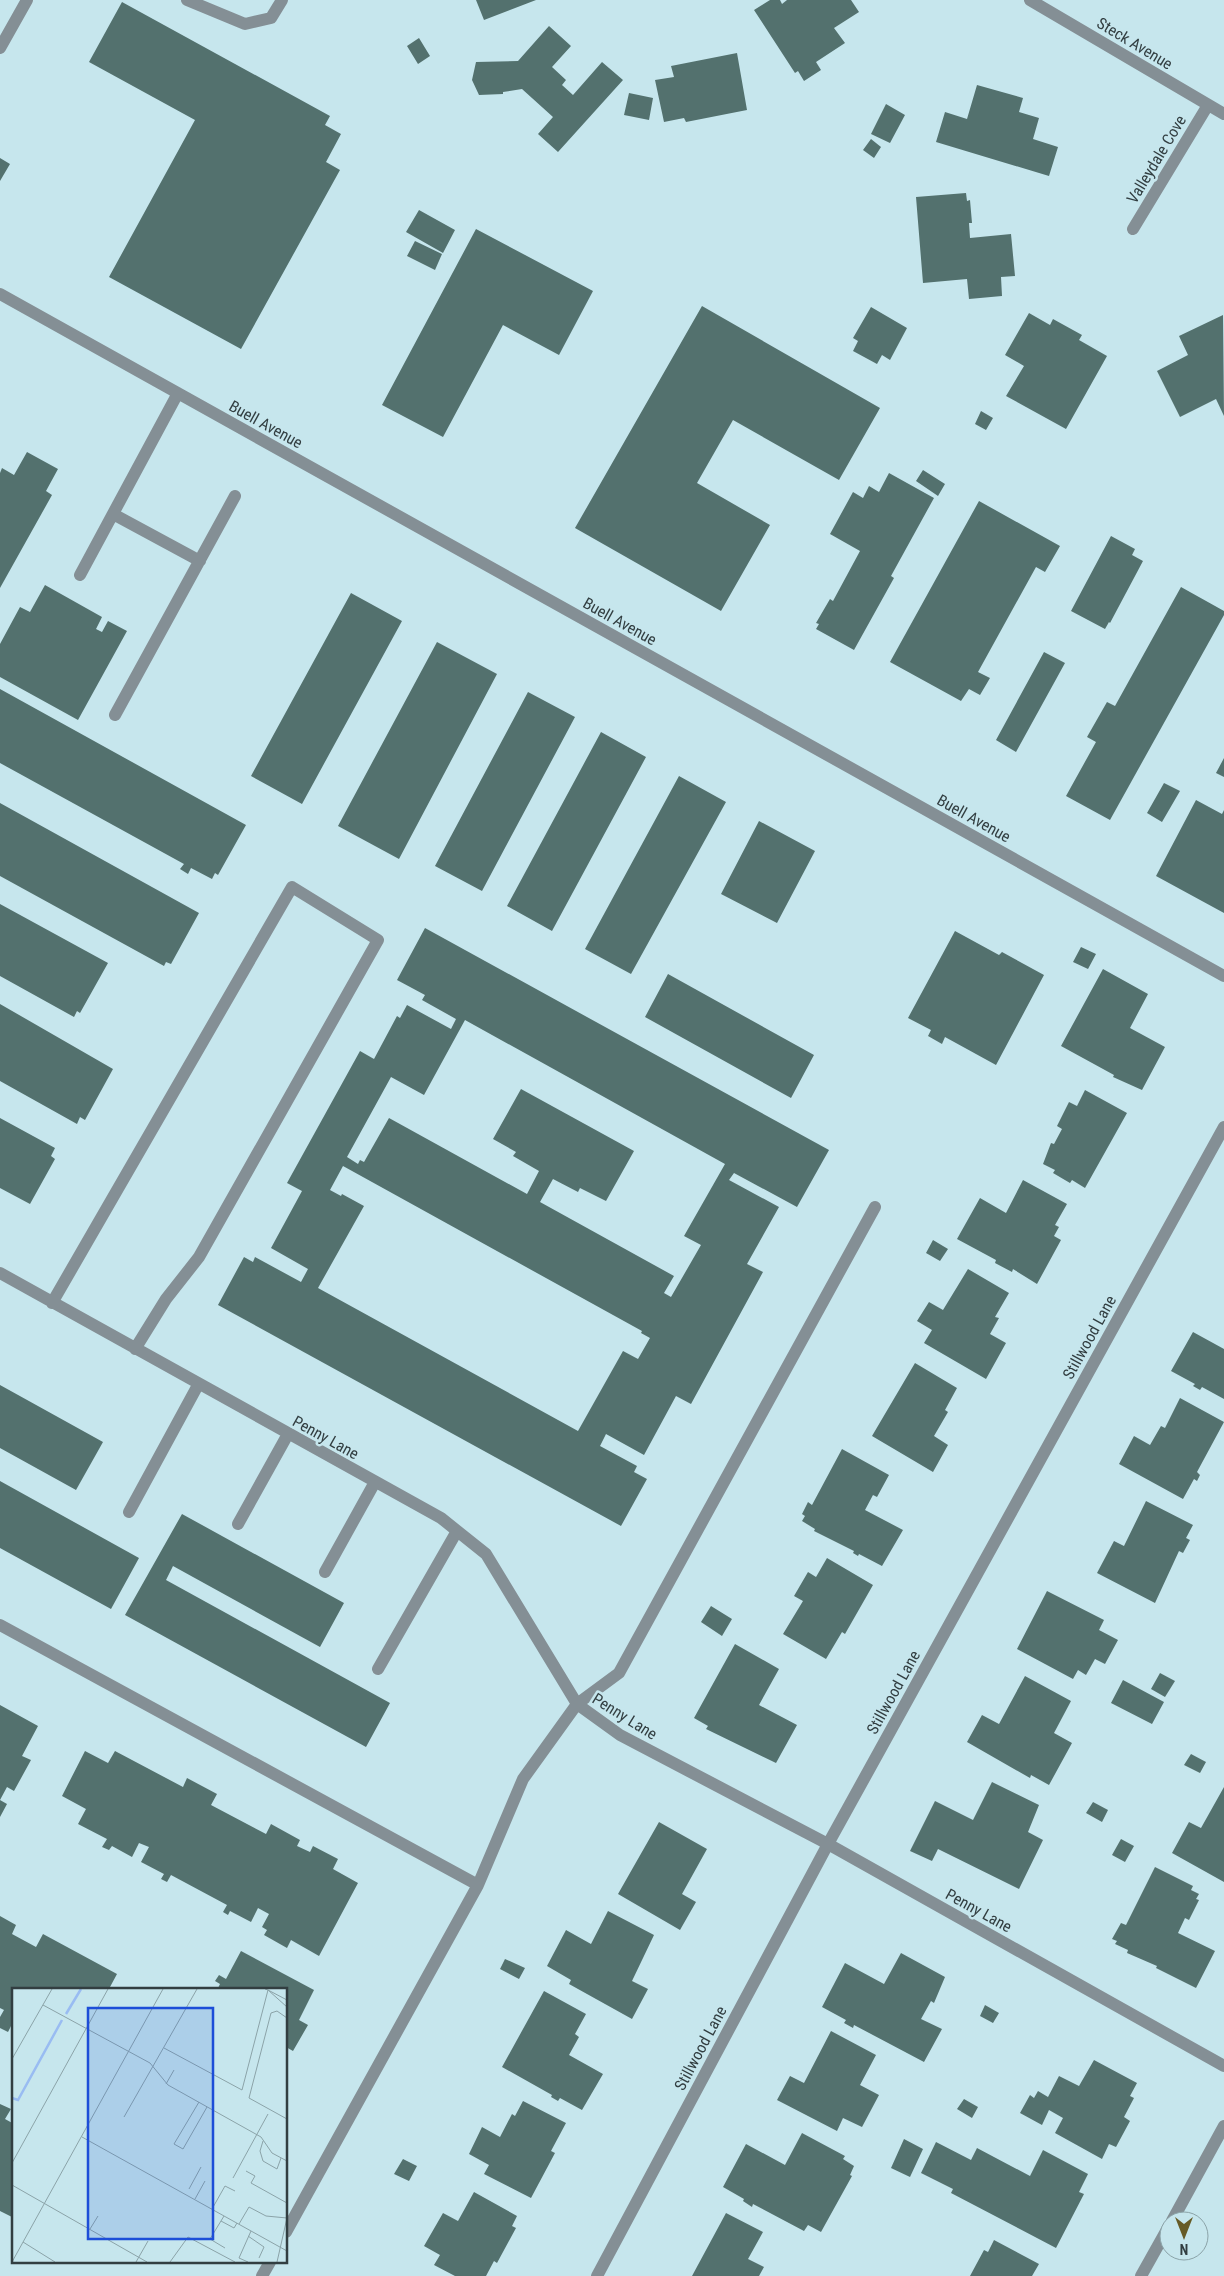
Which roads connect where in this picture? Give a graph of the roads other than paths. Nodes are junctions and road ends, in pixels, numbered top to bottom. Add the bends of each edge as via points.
1 (27, 0) edge
2 (187, 0) edge
3 (282, 0) edge
4 (1030, 0) edge
5 (0, 48) edge
6 (1208, 105) junction
7 (1224, 114) edge
8 (1133, 229) dead end
9 (1, 297) edge
10 (178, 393) junction
11 (235, 496) dead end
12 (113, 514) junction
13 (200, 561) junction
14 (80, 575) dead end
15 (115, 715) dead end
16 (1224, 976) edge
17 (1224, 1127) edge
18 (875, 1207) dead end
19 (0, 1273) edge
20 (52, 1303) junction
21 (135, 1349) junction
22 (198, 1385) junction
23 (288, 1434) junction
24 (375, 1482) junction
25 (130, 1512) dead end
26 (238, 1524) dead end
27 (457, 1531) junction
28 (325, 1572) dead end
29 (0, 1625) edge
30 (378, 1668) dead end
31 (577, 1704) junction
32 (828, 1844) junction
33 (478, 1885) junction
34 (1224, 2066) edge
35 (1224, 2126) edge
36 (1177, 2211) edge
37 (288, 2228) edge
38 (1159, 2245) edge
39 (269, 2264) edge
40 (262, 2276) edge
41 (597, 2276) edge
42 (1142, 2276) edge

1 - 5 street
2 - 3 street via 244,24 271,18
4 - 6 street, Steck Avenue
6 - 7 street, Steck Avenue
6 - 8 street, Valleydale Cove
9 - 10 street, Buell Avenue
10 - 12 street
10 - 16 street, Buell Avenue
11 - 13 street
12 - 13 street
12 - 14 street
13 - 15 street
17 - 32 street, Stillwood Lane
18 - 31 street via 619,1673
19 - 20 street, Penny Lane
20 - 21 street, Penny Lane
20 - 21 street via 292,887 378,940 199,1257 166,1299
21 - 22 street, Penny Lane
22 - 23 street, Penny Lane
22 - 25 street
23 - 24 street, Penny Lane
23 - 26 street
24 - 27 street, Penny Lane via 441,1518
24 - 28 street
27 - 30 street
27 - 31 street, Penny Lane via 486,1554
29 - 33 street
31 - 32 street, Penny Lane via 620,1735
31 - 33 street via 523,1779
32 - 34 street, Penny Lane
32 - 41 street, Stillwood Lane
33 - 37 street
35 - 36 street
38 - 42 street
39 - 40 street

